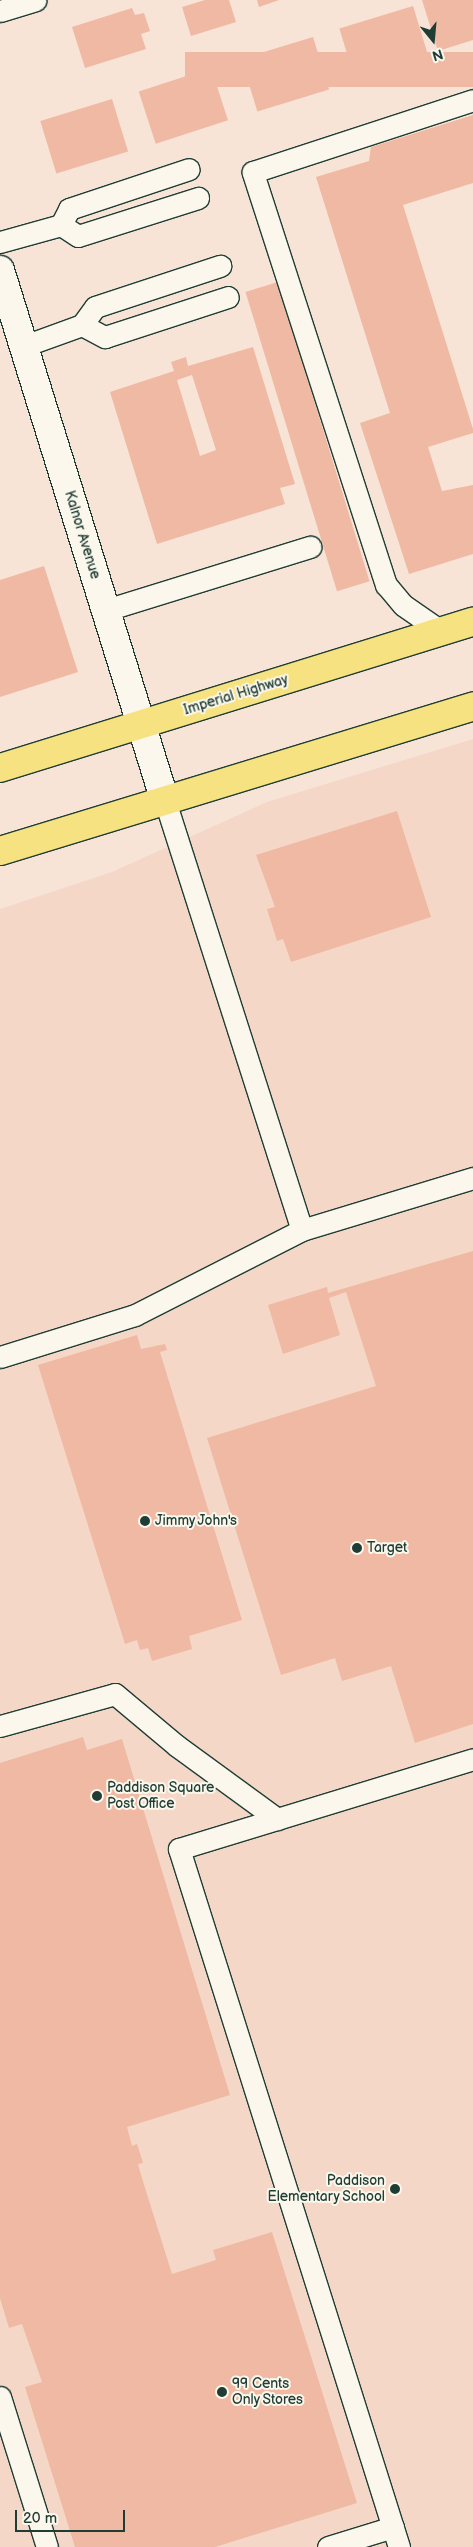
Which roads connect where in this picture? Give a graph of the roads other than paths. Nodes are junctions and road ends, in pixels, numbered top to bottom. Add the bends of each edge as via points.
1 (35, 0) edge
2 (0, 11) edge
3 (473, 100) edge
4 (189, 168) dead end
5 (198, 198) dead end
6 (61, 225) junction
7 (0, 242) edge
8 (220, 266) dead end
9 (0, 270) edge
10 (228, 297) dead end
11 (82, 325) junction
12 (24, 346) junction
13 (310, 547) dead end
14 (106, 610) junction
15 (473, 622) edge
16 (442, 632) junction
17 (473, 706) edge
18 (141, 724) junction
19 (0, 768) edge
20 (165, 801) junction
21 (0, 851) edge
22 (473, 1178) edge
23 (302, 1230) junction
24 (0, 1357) edge
25 (0, 1726) edge
26 (473, 1759) edge
27 (277, 1819) junction
28 (0, 2397) edge
29 (396, 2537) edge
30 (47, 2547) edge
31 (328, 2547) edge

1 - 2 lane
3 - 16 lane via 253,172 386,585 403,605
4 - 6 lane via 69,209
5 - 6 lane via 78,236
6 - 7 lane
8 - 11 lane via 95,307
9 - 12 street, Kalnor Avenue
10 - 11 lane via 105,337
11 - 12 lane
12 - 14 street, Kalnor Avenue
13 - 14 lane
14 - 18 street, Kalnor Avenue
15 - 16 main road, Imperial Highway
16 - 18 main road, Imperial Highway
17 - 20 main road
18 - 19 main road, Imperial Highway
18 - 20 street, Kalnor Avenue
20 - 21 main road
20 - 23 lane
22 - 23 lane
23 - 24 lane via 135,1316
25 - 27 lane via 115,1694 177,1746
26 - 27 lane
27 - 29 lane via 179,1849
28 - 30 lane
29 - 31 lane

